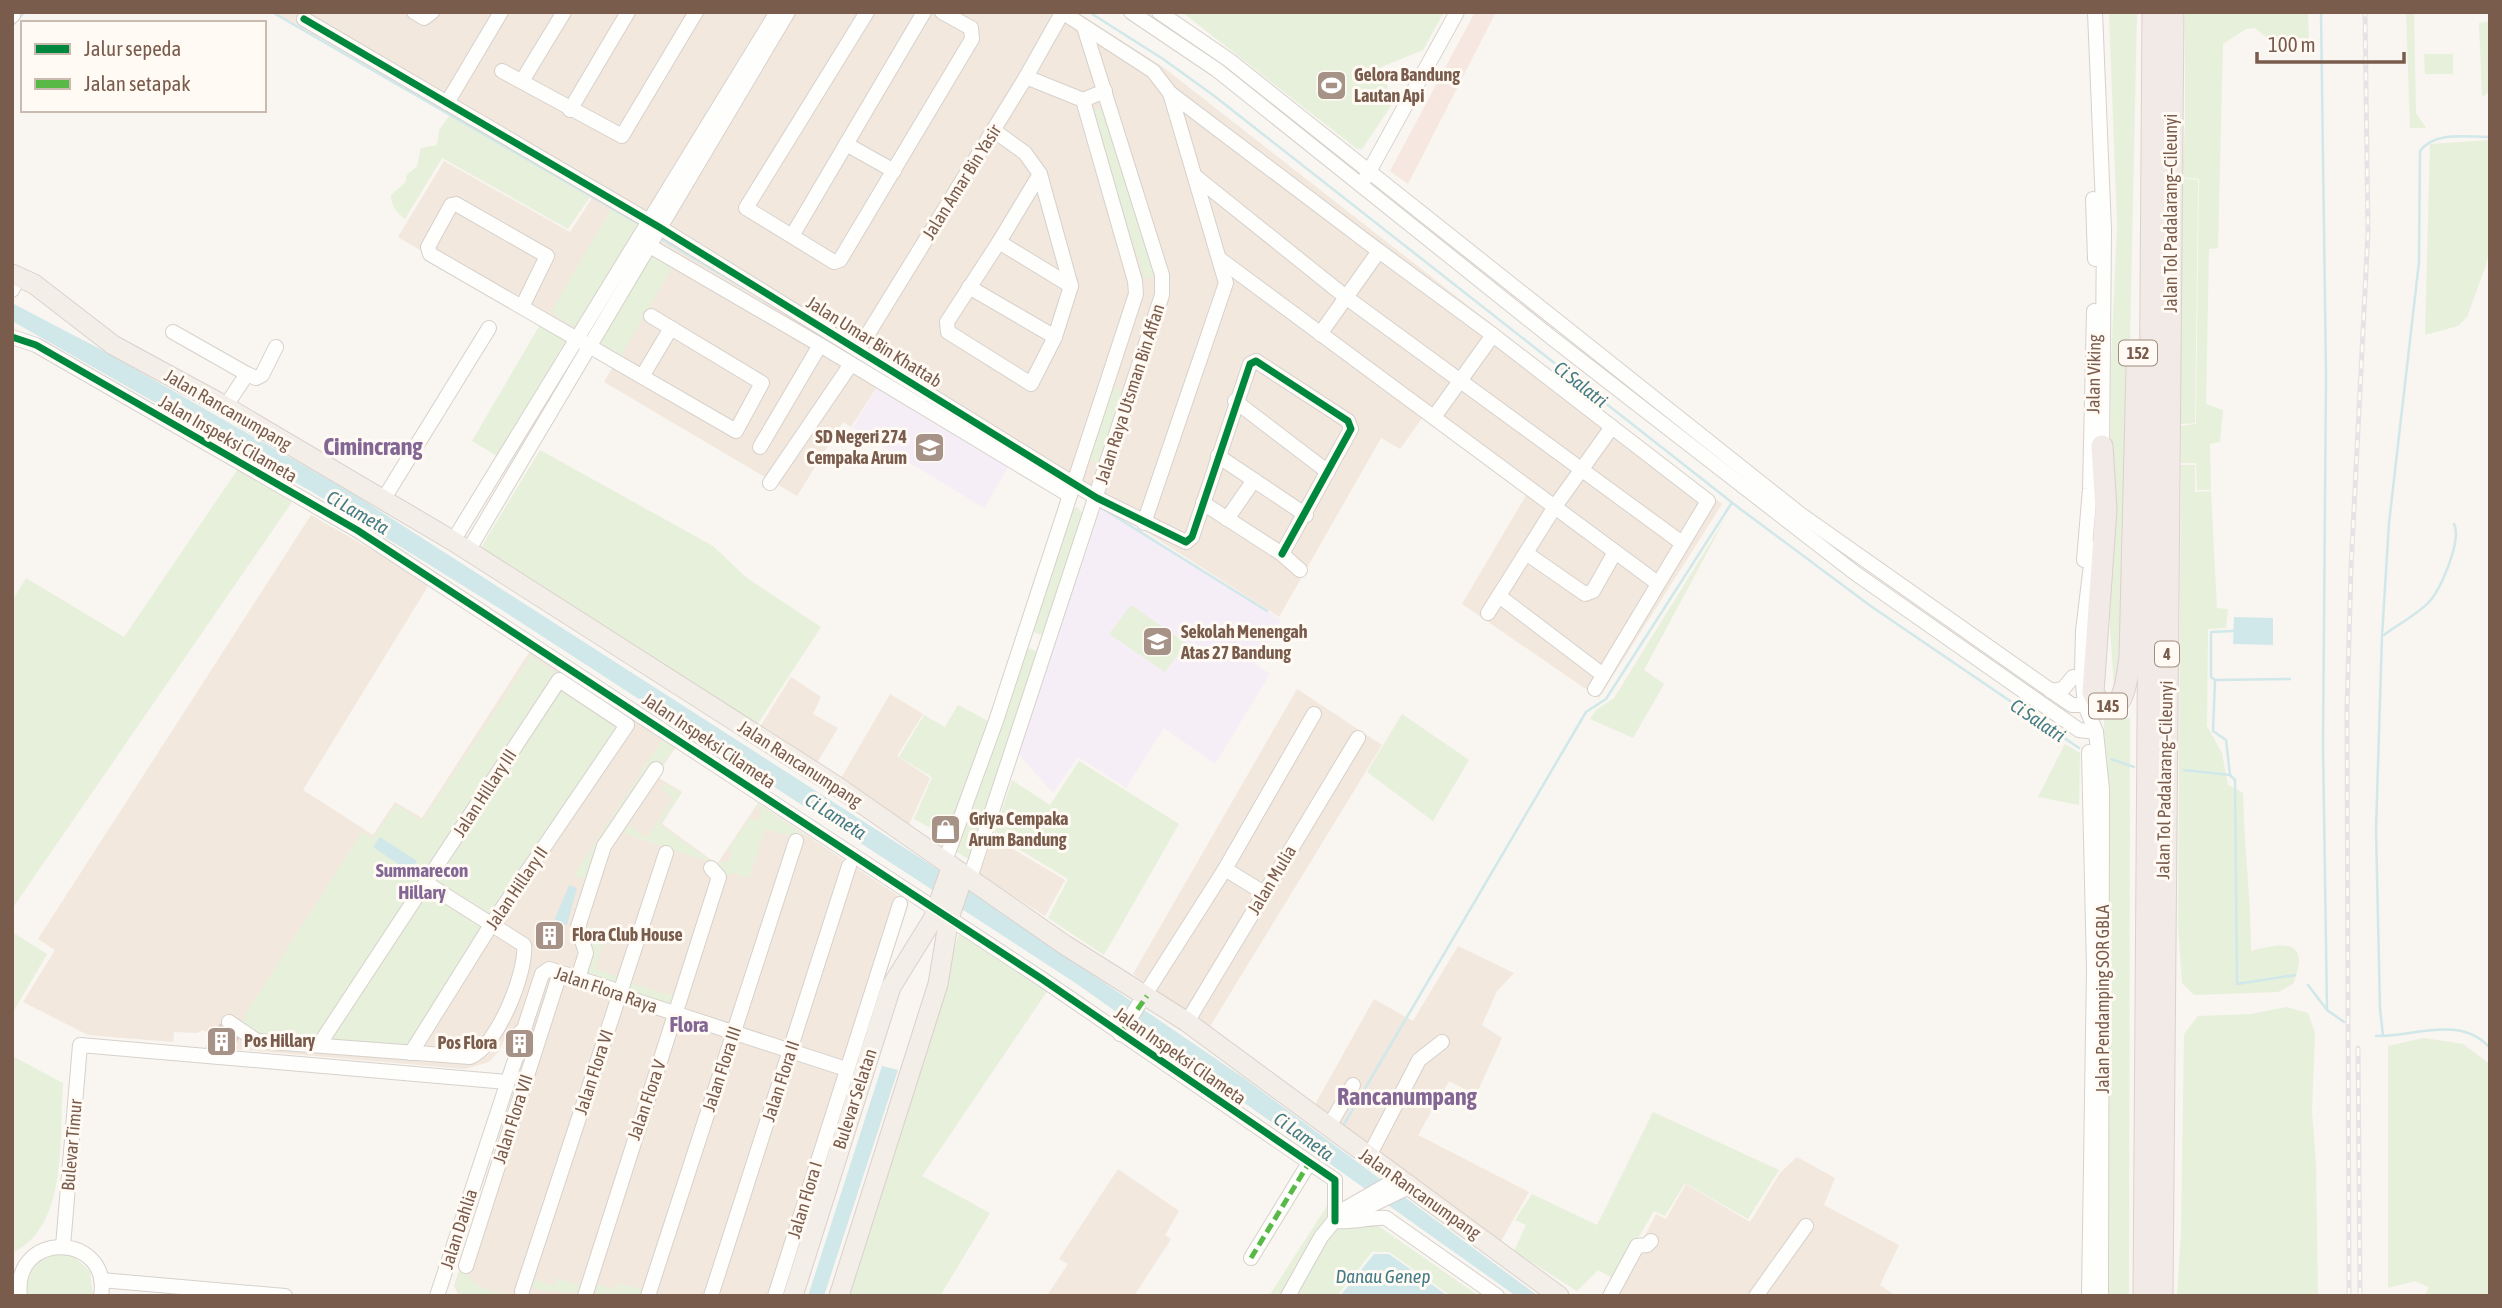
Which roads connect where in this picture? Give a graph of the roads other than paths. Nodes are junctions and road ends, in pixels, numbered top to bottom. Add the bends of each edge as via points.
1 (414, 12) edge
2 (432, 12) edge
3 (501, 12) edge
4 (564, 12) edge
5 (628, 12) edge
6 (696, 12) edge
7 (777, 12) edge
8 (788, 12) edge
9 (867, 12) edge
10 (924, 12) edge
11 (942, 12) edge
12 (1062, 12) edge
13 (1131, 12) edge
14 (1159, 12) edge
15 (1457, 12) edge
16 (2086, 12) edge
17 (2095, 12) edge
18 (2153, 12) edge
19 (2173, 12) edge
20 (301, 15) edge
21 (1084, 27) junction
22 (502, 71) dead end
23 (1026, 78) junction
24 (522, 81) junction
25 (1105, 91) junction
26 (1170, 93) junction
27 (1083, 100) junction
28 (447, 103) junction
29 (570, 110) junction
30 (993, 131) junction
31 (846, 144) junction
32 (894, 171) junction
33 (1370, 171) junction
34 (1040, 174) junction
35 (1196, 177) junction
36 (1361, 184) junction
37 (1232, 207) junction
38 (653, 224) junction
39 (1213, 230) junction
40 (792, 236) junction
41 (642, 242) junction
42 (999, 242) junction
43 (1379, 251) junction
44 (1221, 260) junction
45 (2161, 260) junction
46 (1241, 273) junction
47 (14, 283) edge
48 (1071, 286) junction
49 (970, 287) junction
50 (1225, 290) junction
51 (1347, 298) junction
52 (522, 307) junction
53 (651, 316) dead end
54 (489, 328) dead end
55 (671, 328) junction
56 (173, 332) dead end
57 (1320, 334) junction
58 (1493, 335) junction
59 (12, 337) edge
60 (577, 337) junction
61 (1055, 337) junction
62 (820, 345) junction
63 (590, 346) junction
64 (276, 347) dead end
65 (861, 352) junction
66 (854, 366) junction
67 (247, 374) junction
68 (643, 375) junction
69 (1462, 379) junction
70 (1235, 401) junction
71 (225, 407) junction
72 (1434, 417) junction
73 (1612, 427) junction
74 (2102, 446) junction
75 (760, 447) dead end
76 (2134, 447) joint
77 (1218, 456) junction
78 (1582, 468) junction
79 (1328, 472) junction
80 (1254, 480) junction
81 (770, 483) dead end
82 (1071, 490) junction
83 (383, 500) junction
84 (1203, 503) junction
85 (1094, 506) junction
86 (473, 508) junction
87 (1554, 508) junction
88 (1064, 510) junction
89 (1306, 514) junction
90 (489, 516) junction
91 (1227, 519) junction
92 (1144, 523) junction
93 (1682, 543) junction
94 (460, 546) junction
95 (1615, 552) junction
96 (1526, 553) junction
97 (1282, 554) junction
98 (1300, 570) dead end
99 (1656, 582) junction
100 (1499, 596) junction
101 (1488, 613) dead end
102 (1024, 634) junction
103 (1047, 642) junction
104 (1603, 675) junction
105 (2073, 677) junction
106 (559, 680) joint
107 (1595, 689) dead end
108 (2051, 691) junction
109 (2081, 705) junction
110 (1314, 714) dead end
111 (2091, 733) junction
112 (1358, 738) dead end
113 (656, 769) dead end
114 (796, 841) dead end
115 (666, 853) dead end
116 (849, 866) dead end
117 (711, 868) dead end
118 (1225, 869) junction
119 (956, 874) junction
120 (426, 883) junction
121 (1264, 893) junction
122 (900, 904) dead end
123 (944, 912) junction
124 (492, 925) junction
125 (560, 972) junction
126 (578, 978) junction
127 (619, 995) junction
128 (1143, 1002) junction
129 (676, 1014) junction
130 (229, 1022) dead end
131 (1187, 1023) junction
132 (1123, 1031) junction
133 (734, 1033) junction
134 (521, 1038) joint
135 (1442, 1042) dead end
136 (319, 1045) junction
137 (791, 1051) junction
138 (411, 1053) junction
139 (846, 1069) junction
140 (507, 1082) junction
141 (1353, 1085) dead end
142 (1339, 1136) junction
143 (1368, 1158) junction
144 (1309, 1163) junction
145 (1399, 1185) junction
146 (1335, 1221) junction
147 (1806, 1226) dead end
148 (1651, 1241) dead end
149 (63, 1246) junction
150 (1251, 1258) dead end
151 (27, 1262) junction
152 (466, 1266) dead end
153 (12, 1269) edge
154 (101, 1280) junction
155 (522, 1291) dead end
156 (20, 1296) edge
157 (101, 1296) edge
158 (285, 1296) edge
159 (437, 1296) edge
160 (584, 1296) edge
161 (648, 1296) edge
162 (711, 1296) edge
163 (775, 1296) edge
164 (793, 1296) edge
165 (839, 1296) edge
166 (1288, 1296) edge
167 (1497, 1296) edge
168 (1559, 1296) edge
169 (1610, 1296) edge
170 (1756, 1296) edge
171 (2089, 1296) edge
172 (2101, 1296) edge
173 (2144, 1296) edge
174 (2162, 1296) edge

1 - 2 street via 424,18
3 - 28 street
4 - 24 street
5 - 29 street
6 - 29 street via 625,134 618,136
7 - 38 street
8 - 38 street
9 - 40 street via 746,208
10 - 31 street
11 - 32 street via 969,27 972,39
12 - 21 street
12 - 23 street, Jalan Amar Bin Yasir
13 - 36 street via 1199,56
14 - 33 street via 1210,46
15 - 33 street
16 - 105 street, Jalan Viking via 2095,270 2094,408
17 - 74 street, Jalan Viking via 2104,230
18 - 45 highway, Jalan Tol Padalarang–Cileunyi / 4
19 - 45 highway, Jalan Tol Padalarang–Cileunyi / 4
20 - 28 street, Jalan Umar Bin Khattab
21 - 25 street, Jalan Raya Utsman Bin Affan
21 - 26 street via 1153,71
22 - 24 street
23 - 27 street
23 - 30 street, Jalan Amar Bin Yasir
24 - 29 street
25 - 27 street
25 - 85 street, Jalan Raya Utsman Bin Affan via 1163,288
26 - 35 street
26 - 43 street
27 - 82 street, Jalan Raya Utsman Bin Affan via 1136,289
28 - 38 street, Jalan Umar Bin Khattab
30 - 34 street via 1025,153
30 - 65 street, Jalan Amar Bin Yasir
31 - 32 street
31 - 40 street
32 - 40 street via 839,261
33 - 36 street
33 - 108 street via 1800,514
34 - 42 street
34 - 48 street
35 - 37 street
35 - 39 street
36 - 111 street via 1855,573
37 - 39 street
37 - 51 street
38 - 41 street
38 - 65 street, Jalan Umar Bin Khattab
39 - 44 street
41 - 60 street
41 - 62 street, Jalan Umar Bin Khattab
41 - 63 street
42 - 48 street
42 - 49 street
43 - 51 street
43 - 58 street
44 - 46 street
44 - 50 street
45 - 76 highway, 152 via 2138,351
45 - 173 highway, Jalan Tol Padalarang–Cileunyi / 4
45 - 174 highway, Jalan Tol Padalarang–Cileunyi / 4
46 - 50 street
46 - 57 street
47 - 71 main road, Jalan Rancanumpang via 34,284 113,345
48 - 61 street
49 - 61 street
49 - 61 street via 947,322 948,332 1029,384
50 - 92 street
51 - 57 street
51 - 69 street
52 - 52 street via 430,254 428,247 451,205 547,256
52 - 60 street
53 - 55 street
54 - 83 street
55 - 68 street
55 - 68 street via 762,383 737,430
56 - 67 street
57 - 72 street
58 - 69 street
58 - 73 street
59 - 123 street, Jalan Inspeksi Cilameta via 36,345 357,530
60 - 63 street
60 - 86 street
62 - 66 street, Jalan Umar Bin Khattab
62 - 75 street
63 - 68 street
63 - 90 street
64 - 67 street via 259,378
65 - 66 street, Jalan Amar Bin Yasir
65 - 82 street, Jalan Umar Bin Khattab
66 - 81 street, Jalan Amar Bin Yasir
66 - 82 street, Jalan Umar Bin Khattab
67 - 71 street
69 - 72 street
69 - 78 street
70 - 77 street
70 - 79 street
70 - 79 street via 1250,364 1256,361 1348,421 1349,434
71 - 83 main road, Jalan Rancanumpang
72 - 87 street
73 - 78 street
73 - 93 street via 1708,501
74 - 76 highway, 145 via 2106,510 2093,692 2098,702 2108,706 2123,697 2130,657
74 - 109 street, Jalan Viking via 2082,643
77 - 80 street
77 - 84 street
78 - 87 street
78 - 93 street
79 - 89 street
80 - 89 street
80 - 91 street
82 - 85 street
82 - 88 street, Jalan Raya Utsman Bin Affan
83 - 94 main road, Jalan Rancanumpang
84 - 91 street
84 - 92 street via 1189,542
85 - 88 street via 1079,503
85 - 92 street
85 - 103 street, Jalan Raya Utsman Bin Affan
86 - 90 street
86 - 94 street
87 - 95 street
87 - 96 street
88 - 102 street, Jalan Raya Utsman Bin Affan
89 - 97 street
90 - 94 street
91 - 97 street
93 - 99 street
94 - 119 main road, Jalan Rancanumpang via 835,785
95 - 96 street via 1592,591 1585,594
95 - 99 street
96 - 100 street
97 - 98 street
99 - 104 street
100 - 101 street
100 - 104 street
102 - 103 street
102 - 119 street, Jalan Raya Utsman Bin Affan
103 - 119 street, Jalan Raya Utsman Bin Affan
104 - 107 street
105 - 108 street via 2063,689
105 - 109 street, Jalan Viking
106 - 120 street, Jalan Hillary III
106 - 124 street, Jalan Hillary II via 627,725
108 - 109 street
109 - 111 street, Jalan Viking
110 - 118 street
111 - 171 street, Jalan Pendamping SOR GBLA via 2094,968
111 - 172 street, Jalan Pendamping SOR GBLA via 2102,789
112 - 121 street, Jalan Mulia
113 - 126 street via 604,846 578,927 586,953
114 - 133 street, Jalan Flora III
115 - 127 street, Jalan Flora VI
116 - 137 street, Jalan Flora II
117 - 129 street, Jalan Flora V via 719,877
118 - 121 street
118 - 128 street
119 - 123 main road
119 - 128 main road, Jalan Rancanumpang
120 - 124 street
120 - 136 street, Jalan Hillary III
121 - 131 street, Jalan Mulia
122 - 139 street, Jalan Flora I
123 - 132 street, Jalan Inspeksi Cilameta
123 - 164 main road, Bulevar Selatan via 891,987
123 - 165 main road via 938,984
124 - 138 street, Jalan Hillary II
124 - 138 street via 524,945 525,960 507,1011 479,1054 470,1058
125 - 126 street, Jalan Flora Raya
125 - 134 street, Jalan Flora Raya via 544,971
125 - 152 street, Jalan Flora VII
126 - 127 street, Jalan Flora Raya
127 - 129 street, Jalan Flora Raya
127 - 155 street, Jalan Flora VI
128 - 131 main road, Jalan Rancanumpang
128 - 132 street
129 - 133 street, Jalan Flora Raya
129 - 160 street, Jalan Flora V
130 - 136 street via 257,1041
131 - 142 main road, Jalan Rancanumpang
132 - 144 street, Jalan Inspeksi Cilameta
133 - 137 street, Jalan Flora Raya
133 - 161 street, Jalan Flora III
134 - 140 street, Jalan Dahlia
135 - 143 street via 1419,1060
136 - 138 street
137 - 139 street, Jalan Flora Raya
137 - 162 street, Jalan Flora II
139 - 163 street, Jalan Flora I
140 - 149 street, Bulevar Timur via 80,1045
140 - 159 street, Jalan Dahlia
141 - 142 street
142 - 143 main road, Jalan Rancanumpang
143 - 145 main road, Jalan Rancanumpang
144 - 146 street, Jalan Inspeksi Cilameta via 1335,1180
144 - 150 street
145 - 146 street
145 - 168 main road, Jalan Rancanumpang
146 - 166 street
146 - 167 street via 1386,1218
147 - 170 street
148 - 169 street via 1637,1246
149 - 151 street via 37,1253
149 - 154 street via 88,1257
151 - 153 street
151 - 156 street via 19,1283
154 - 157 street
154 - 158 street

